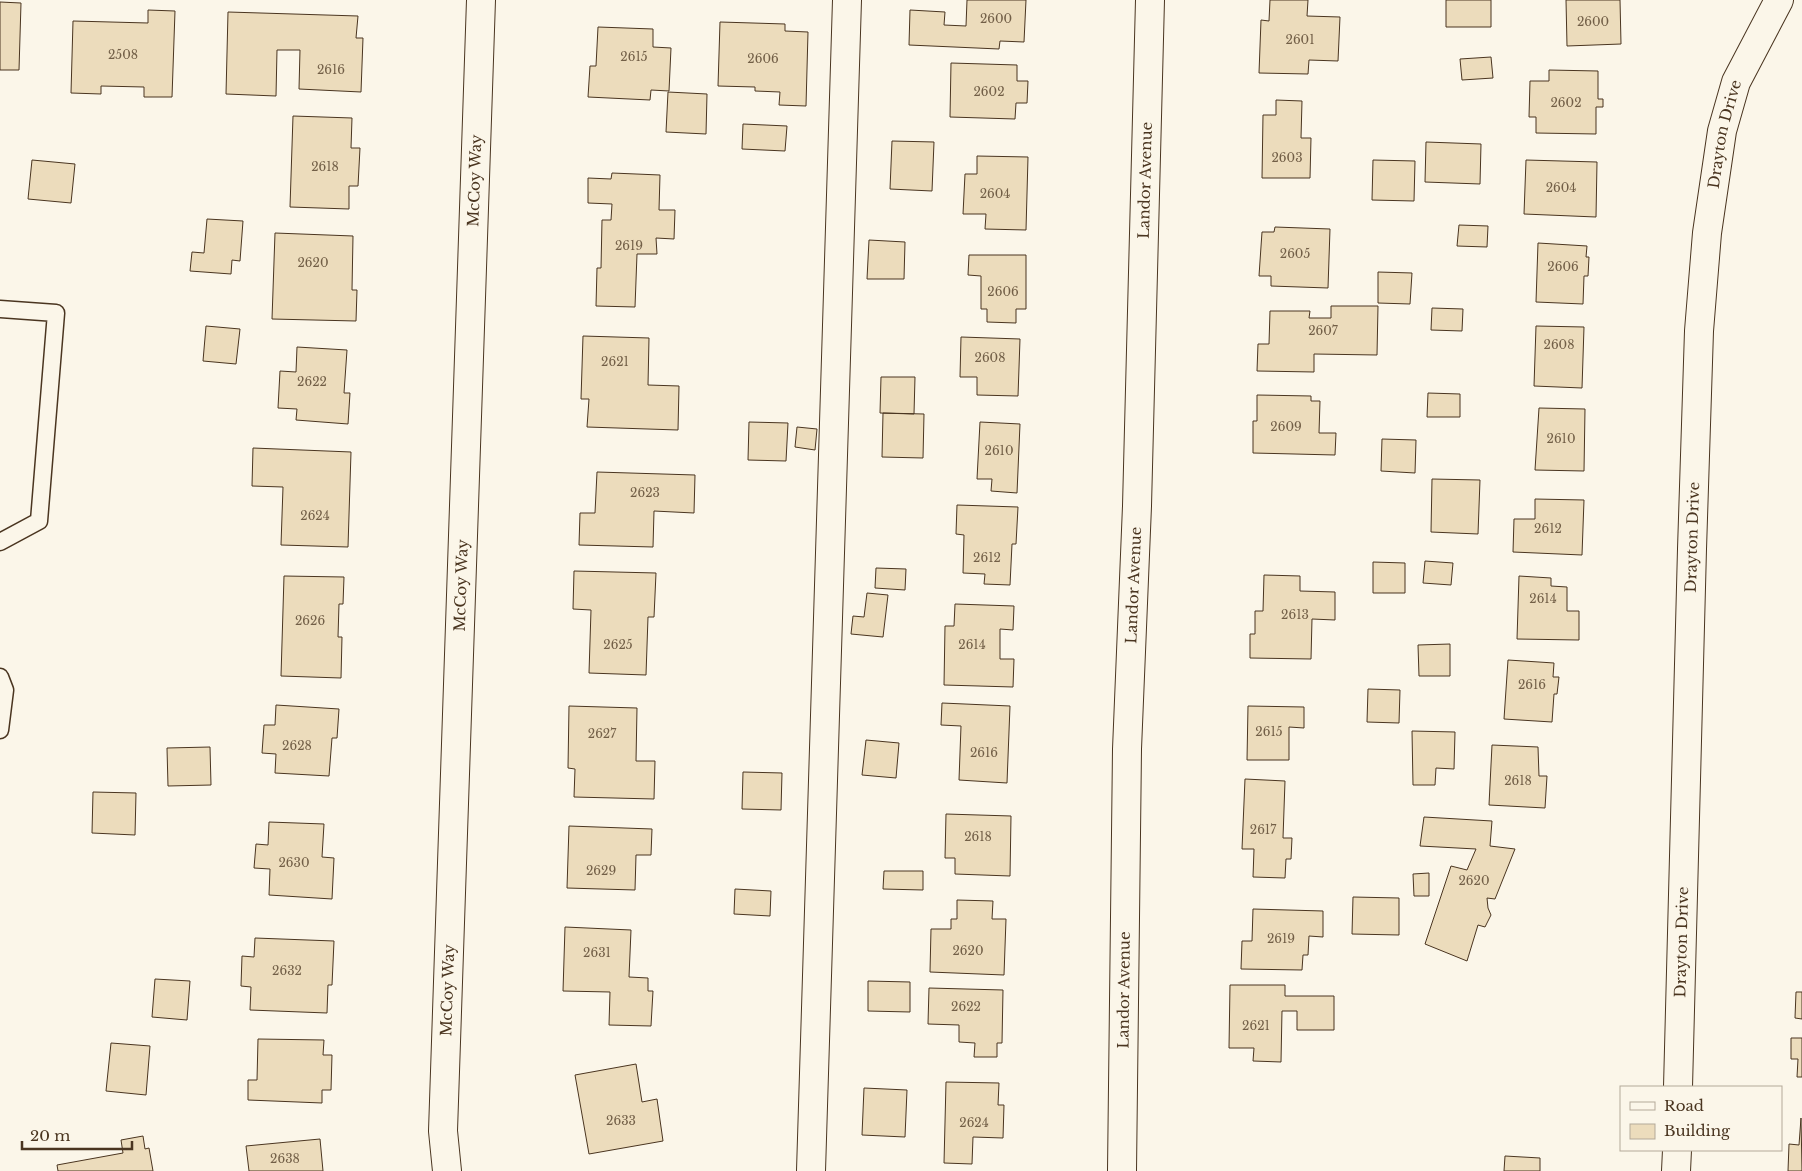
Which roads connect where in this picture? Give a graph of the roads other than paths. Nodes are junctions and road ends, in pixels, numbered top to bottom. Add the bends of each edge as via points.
1 (481, 0) edge
2 (847, 0) edge
3 (1150, 0) edge
4 (1779, 0) edge
5 (0, 309) edge
6 (0, 542) edge
7 (0, 677) edge
8 (0, 730) edge
9 (1678, 1086) edge
10 (1677, 1151) edge
11 (447, 1171) edge
12 (811, 1171) edge
13 (1122, 1171) edge
14 (1676, 1171) edge

1 - 11 street, McCoy Way via 444,1121
2 - 12 street
3 - 13 street, Landor Avenue via 1137,506 1127,749
4 - 9 street, Drayton Drive via 1736,82 1722,131 1707,233 1699,330
5 - 6 lane via 56,313 39,521
7 - 8 lane via 5,690
10 - 14 street

